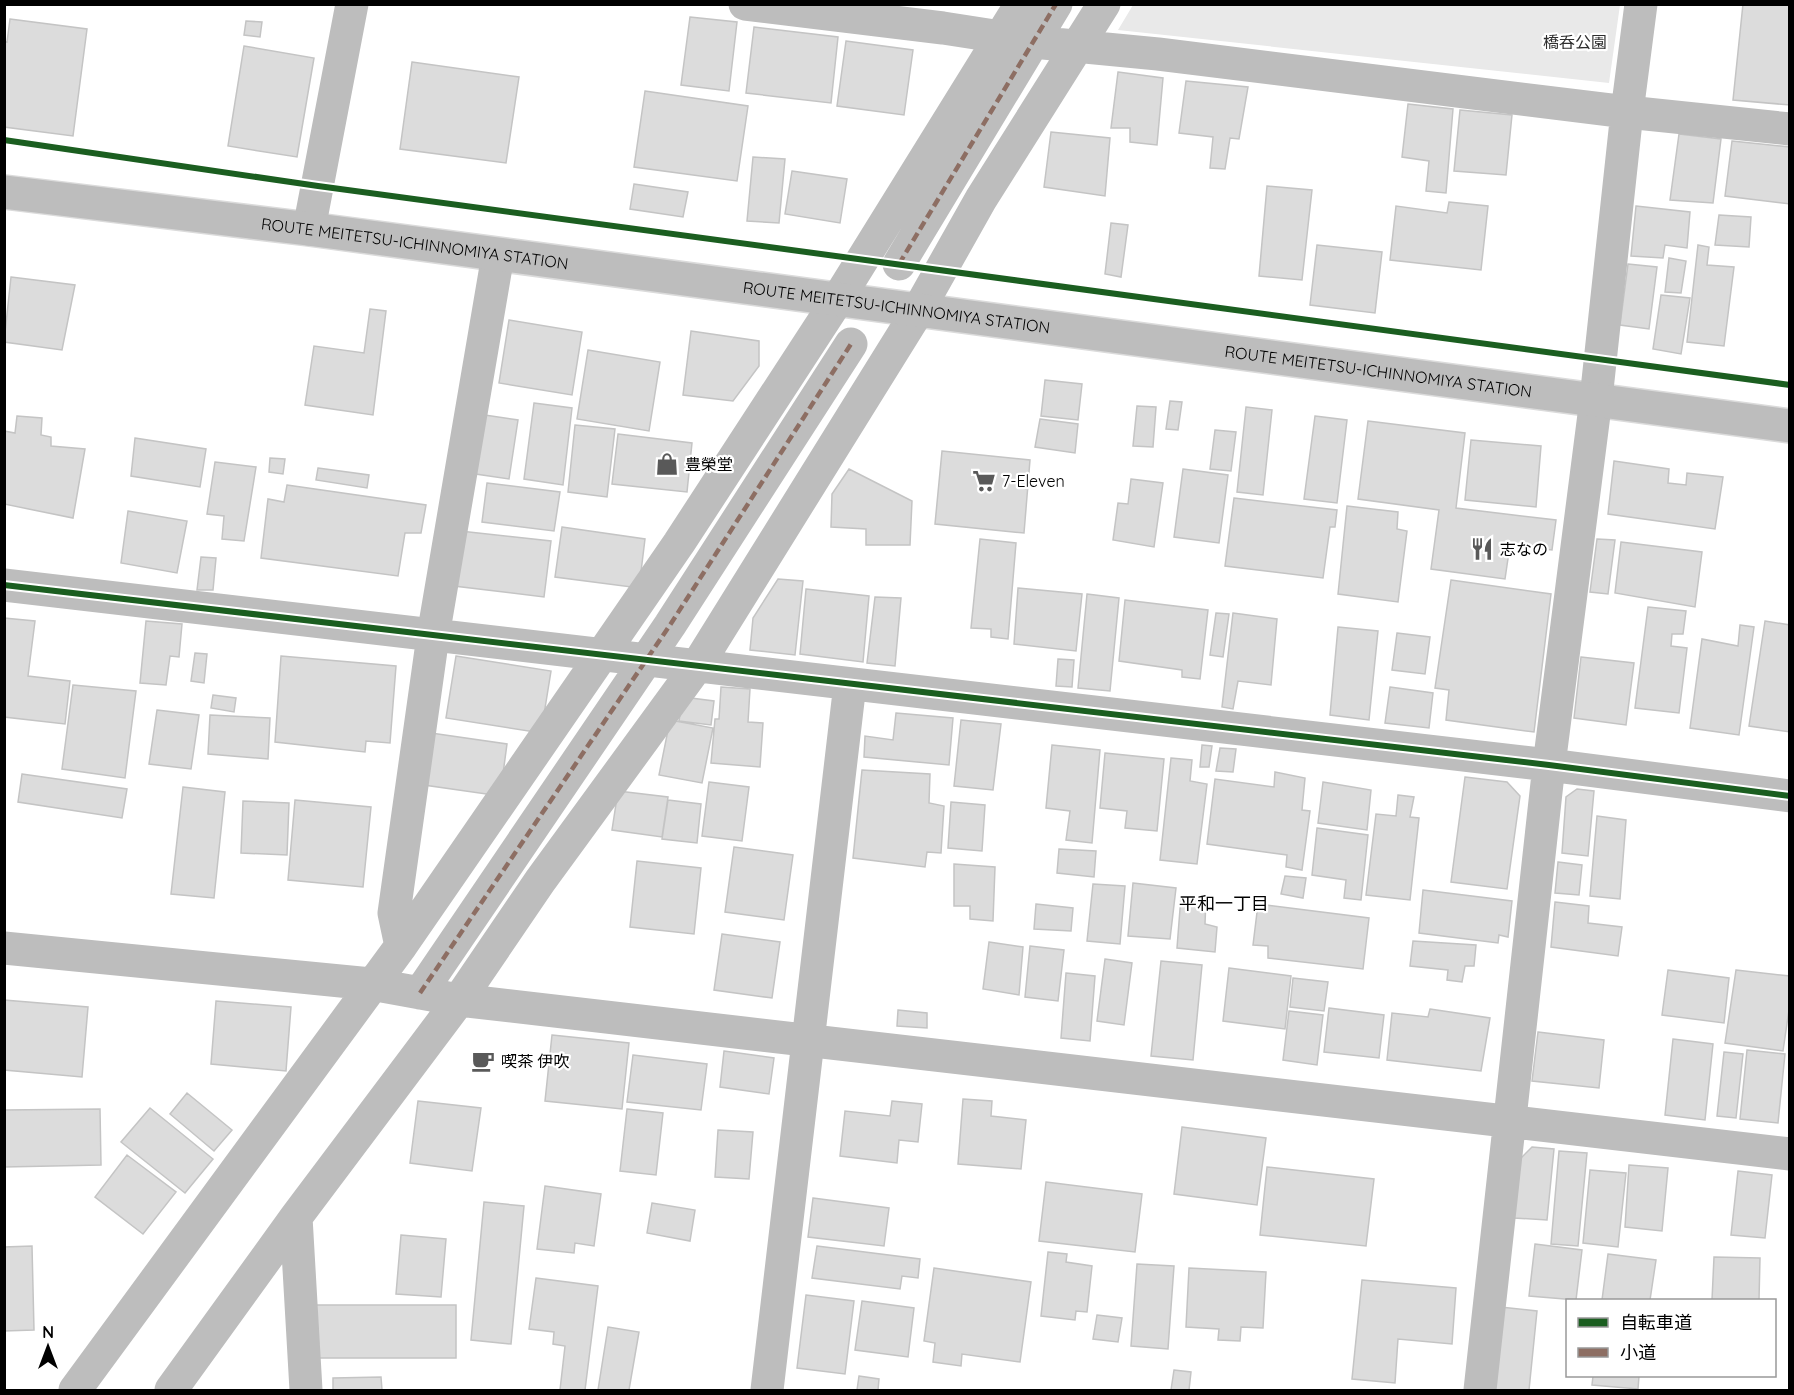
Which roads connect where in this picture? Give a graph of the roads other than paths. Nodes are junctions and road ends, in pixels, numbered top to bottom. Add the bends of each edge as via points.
1 (352, 4) edge
2 (745, 4) edge
3 (1021, 4) edge
4 (1056, 4) edge
5 (1104, 4) edge
6 (1641, 4) edge
7 (1000, 38) junction
8 (1033, 42) junction
9 (1078, 47) junction
10 (1627, 112) junction
11 (1790, 129) edge
12 (4, 192) edge
13 (309, 229) junction
14 (498, 255) junction
15 (899, 264) dead end
16 (838, 299) junction
17 (919, 309) junction
18 (851, 344) dead end
19 (1596, 399) junction
20 (1790, 426) edge
21 (4, 585) edge
22 (433, 636) junction
23 (602, 656) junction
24 (646, 660) junction
25 (697, 666) junction
26 (850, 684) junction
27 (1549, 765) junction
28 (1790, 796) edge
29 (401, 946) junction
30 (4, 948) edge
31 (371, 984) junction
32 (420, 993) junction
33 (459, 1000) junction
34 (808, 1040) junction
35 (1510, 1122) junction
36 (1790, 1154) edge
37 (296, 1217) junction
38 (75, 1390) edge
39 (171, 1390) edge
40 (306, 1390) edge
41 (767, 1390) edge
42 (1480, 1390) edge

1 - 13 street
2 - 7 street
3 - 7 street
4 - 8 street
5 - 9 street
6 - 10 street
7 - 8 street
7 - 16 street
8 - 9 street
8 - 15 street
9 - 10 street
9 - 17 street via 981,199
10 - 11 street
10 - 19 street
12 - 13 street, ROUTE MEITETSU-ICHINNOMIYA STATION
13 - 14 street, ROUTE MEITETSU-ICHINNOMIYA STATION
14 - 16 street, ROUTE MEITETSU-ICHINNOMIYA STATION
14 - 22 street
16 - 17 street, ROUTE MEITETSU-ICHINNOMIYA STATION
16 - 23 street
17 - 19 street, ROUTE MEITETSU-ICHINNOMIYA STATION
17 - 25 street
18 - 24 street
19 - 20 street, ROUTE MEITETSU-ICHINNOMIYA STATION
19 - 27 street
21 - 22 street
22 - 23 street
22 - 29 street via 394,913
23 - 24 street
23 - 29 street
24 - 25 street
24 - 32 street
25 - 26 street
25 - 33 street via 540,881
26 - 27 street
26 - 34 street
27 - 28 street
27 - 35 street
29 - 31 street
30 - 31 street
31 - 32 street
31 - 38 street
32 - 33 street
33 - 34 street
33 - 37 street
34 - 35 street
34 - 41 street
35 - 36 street
35 - 42 street
37 - 39 street
37 - 40 street

